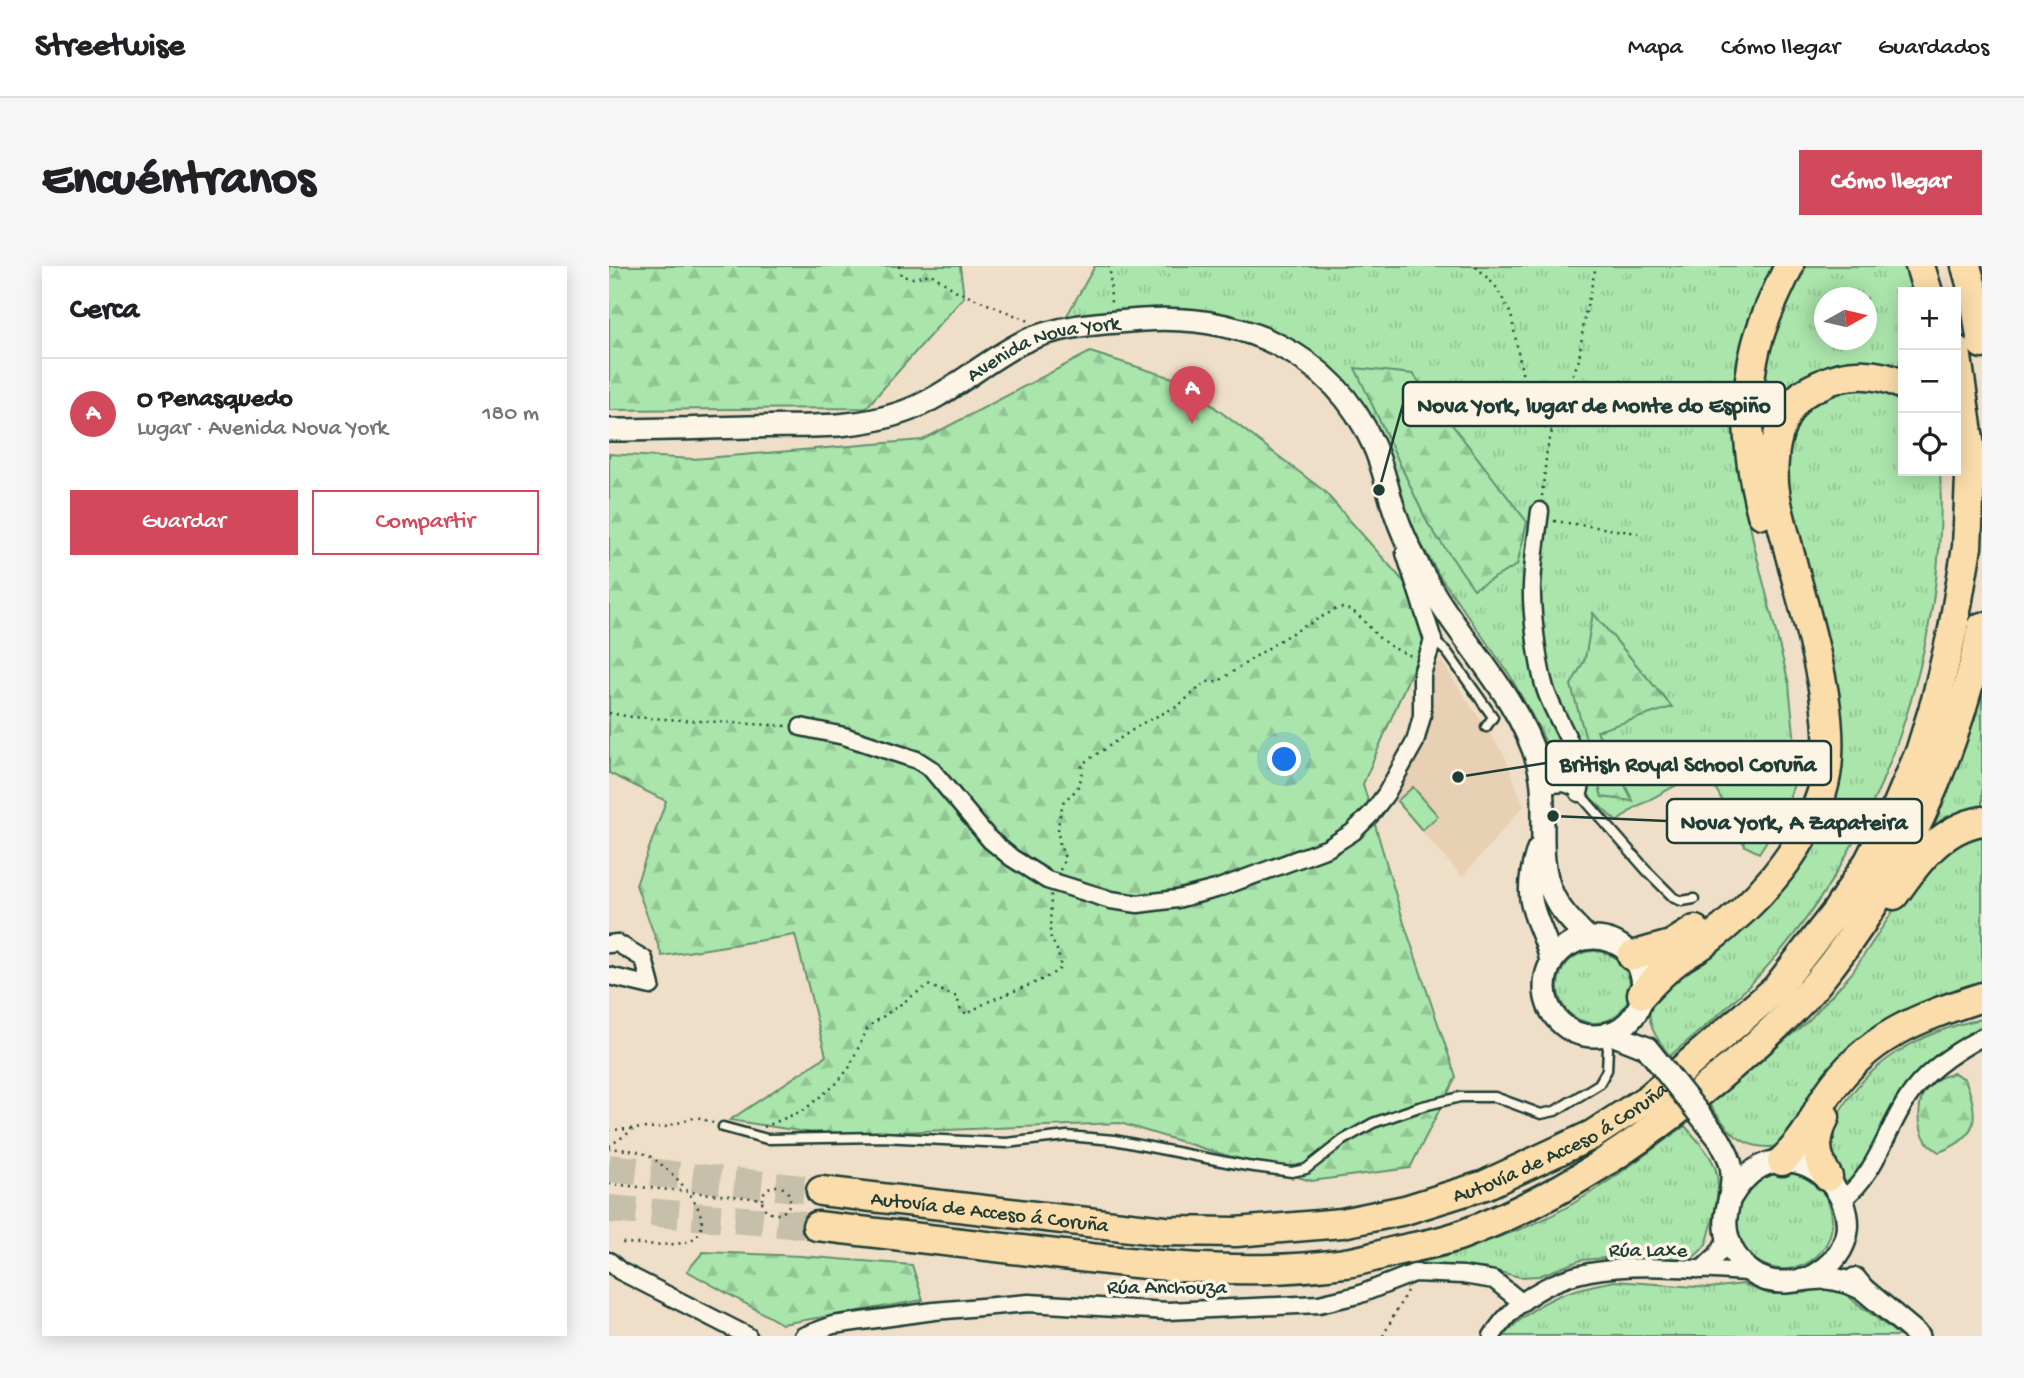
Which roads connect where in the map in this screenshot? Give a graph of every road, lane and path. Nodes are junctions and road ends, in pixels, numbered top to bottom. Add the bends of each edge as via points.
1 (899, 266) edge
2 (1108, 266) edge
3 (1476, 266) edge
4 (1596, 266) edge
5 (1789, 266) edge
6 (1920, 266) edge
7 (1935, 266) edge
8 (1966, 266) edge
9 (1926, 287) edge
10 (1941, 287) edge
11 (1979, 304) edge
12 (1112, 323) junction
13 (1050, 333) junction
14 (1982, 344) edge
15 (1898, 383) edge
16 (1961, 385) edge
17 (609, 430) edge
18 (1552, 431) junction
19 (1952, 476) edge
20 (1960, 476) edge
21 (1393, 506) junction
22 (1540, 515) junction
23 (1637, 533) dead end
24 (1967, 547) junction
25 (1982, 627) edge
26 (1953, 629) junction
27 (1433, 640) junction
28 (1425, 661) junction
29 (609, 713) edge
30 (801, 727) joint
31 (1486, 727) dead end
32 (1543, 789) junction
33 (1579, 793) junction
34 (1982, 821) edge
35 (1544, 830) junction
36 (1047, 880) junction
37 (1694, 899) dead end
38 (1588, 938) junction
39 (609, 944) edge
40 (1632, 956) junction
41 (1551, 963) junction
42 (609, 976) edge
43 (1982, 997) edge
44 (1638, 1004) junction
45 (1982, 1007) edge
46 (1606, 1034) junction
47 (1982, 1037) edge
48 (1759, 1043) junction
49 (1647, 1048) junction
50 (723, 1127) joint
51 (636, 1129) junction
52 (609, 1130) edge
53 (753, 1135) junction
54 (1719, 1139) junction
55 (609, 1147) edge
56 (1774, 1163) junction
57 (609, 1184) edge
58 (1835, 1188) junction
59 (821, 1191) tunnel mouth
60 (762, 1199) junction
61 (1730, 1199) junction
62 (817, 1226) tunnel mouth
63 (1728, 1237) junction
64 (619, 1243) dead end
65 (1841, 1248) junction
66 (609, 1261) edge
67 (1701, 1270) junction
68 (1752, 1272) junction
69 (1414, 1273) junction
70 (1807, 1280) junction
71 (1863, 1289) junction
72 (1520, 1301) junction
73 (748, 1336) edge
74 (803, 1336) edge
75 (1383, 1336) edge
76 (1492, 1336) edge
77 (1919, 1336) edge

1 - 13 path via 901,276 932,274 958,292 1021,316
2 - 12 path
3 - 18 path via 1496,287 1511,314 1530,415
4 - 18 path via 1579,360
5 - 40 highway via 1756,346 1747,397 1751,459 1761,510 1810,703 1812,755 1807,783 1779,843 1730,901 1671,945
6 - 9 highway
7 - 10 highway
8 - 11 highway
11 - 14 highway
12 - 13 street, Avenida Nova York
12 - 21 street, Avenida Nova York via 1179,319 1215,323 1277,342 1305,360 1330,382 1373,442
13 - 17 street, Avenida Nova York via 1023,342 905,412 869,423
15 - 44 highway via 1862,374 1832,379 1802,395 1778,435 1773,460 1778,510 1828,713 1823,789 1803,836 1767,885 1703,944 1664,971
16 - 24 highway, Autovía de Acceso á Coruña via 1971,454
18 - 22 path
19 - 26 highway via 1948,589
20 - 24 highway, Autovía de Acceso á Coruña via 1960,531
21 - 27 street, Avenida Nova York
21 - 32 street, Avenida Nova York via 1437,598 1516,715 1538,764
22 - 23 path
22 - 33 street via 1532,587 1536,628 1545,687 1583,780
24 - 26 highway, Autovía de Acceso á Coruña
25 - 48 highway, Autovía de Acceso á Coruña via 1953,737 1927,804 1897,862 1816,984
26 - 59 highway, Autovía de Acceso á Coruña via 1920,752 1869,861 1836,912 1776,989 1649,1098 1592,1135 1485,1185 1405,1210 1286,1229 1165,1231
27 - 28 street
27 - 31 lane via 1447,652 1493,717
28 - 36 street via 1422,716 1415,742 1371,814 1328,848 1245,881 1177,900 1138,904 1111,900
28 - 36 path via 1380,640 1347,607 1285,637 1219,681 1206,682 1178,706 1143,723 1082,764 1082,778 1075,793 1065,800 1058,828 1065,858 1062,869
29 - 30 path
30 - 36 street via 917,760 931,769 991,839
32 - 33 lane via 1564,787
32 - 35 street, Avenida Nova York
33 - 37 lane via 1674,898
34 - 48 highway via 1951,832 1933,846 1829,985 1783,1028
35 - 38 street, Avenida Nova York via 1544,862 1552,894
35 - 41 street, Avenida Nova York via 1532,874 1531,899
36 - 53 path via 1050,936 1061,968 984,1001 968,1014 961,1011 957,997 928,985 868,1027 837,1083 804,1110 773,1121
38 - 40 street via 1612,941
38 - 41 street via 1573,942
39 - 42 street via 617,943 644,959 651,986
40 - 44 street via 1643,981
41 - 46 street via 1545,990 1554,1015 1576,1032
43 - 56 highway via 1918,1019 1875,1043 1826,1096 1804,1137
44 - 46 street via 1619,1029
44 - 49 street
45 - 58 highway via 1904,1035 1852,1077 1819,1130 1816,1146 1818,1161
46 - 49 street
46 - 53 lane via 1607,1070 1599,1084 1555,1111 1541,1114 1495,1097 1460,1097 1373,1123 1306,1169 1292,1172 1067,1136 1006,1143 881,1137 767,1139
47 - 58 street via 1956,1051 1907,1097 1862,1182
48 - 62 highway, Autovía de Acceso á Coruña via 1671,1117 1559,1191 1458,1237 1347,1263 1243,1270 1107,1261
49 - 54 street, bridge
50 - 51 path via 697,1116 664,1127
50 - 53 lane
51 - 52 path
51 - 55 path
54 - 56 street via 1750,1158
54 - 61 street via 1732,1174
55 - 64 path via 643,1153 662,1164 703,1215 703,1228 694,1239 671,1244
56 - 58 street via 1798,1162 1814,1168
56 - 61 street via 1751,1172
57 - 60 path
58 - 65 street via 1847,1224
60 - 60 path via 768,1211 776,1214 790,1203 788,1192 778,1186 766,1190
61 - 63 street
63 - 67 street, Rúa Laxe
63 - 68 street via 1733,1251
65 - 70 street via 1827,1267
65 - 71 street via 1850,1273
66 - 73 street via 620,1271
67 - 68 street, Rúa Laxe
67 - 72 street, Rúa Laxe via 1627,1267 1594,1271 1560,1279
68 - 70 street via 1778,1283
69 - 72 street, Rúa Anchouza via 1494,1280
69 - 74 street, Rúa Anchouza via 1319,1304 1168,1311 1029,1303 833,1325
69 - 75 path
70 - 71 street via 1844,1280
71 - 77 street
72 - 76 street, Rúa Laxe

